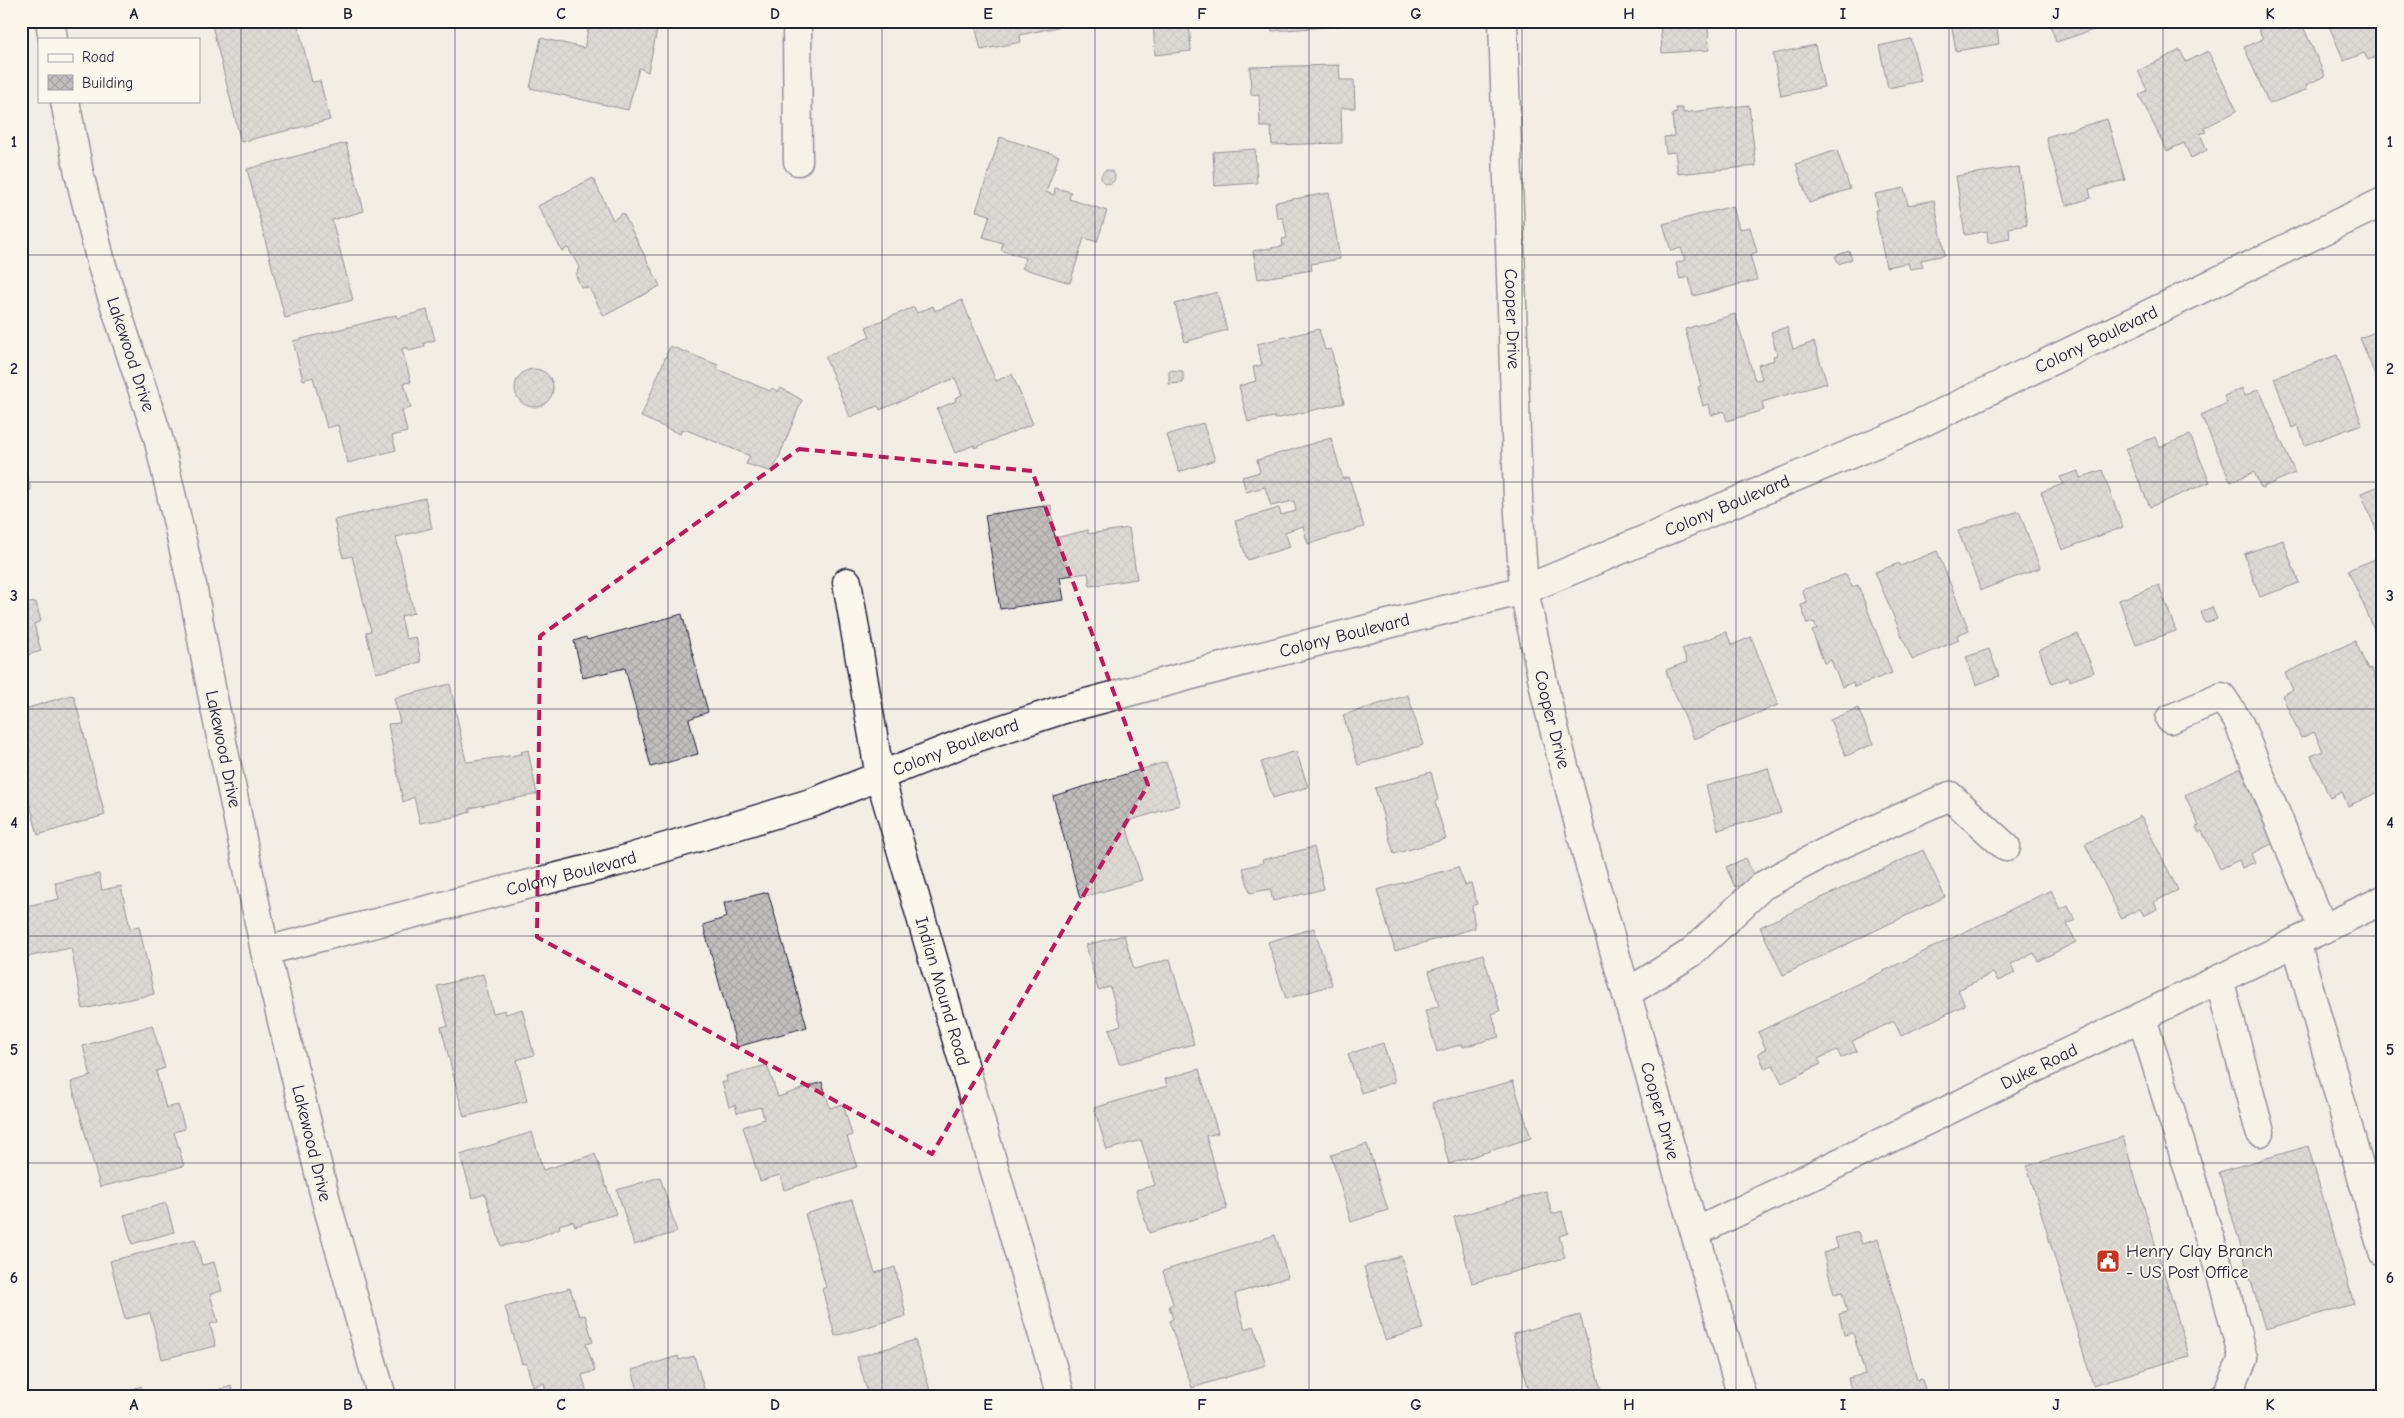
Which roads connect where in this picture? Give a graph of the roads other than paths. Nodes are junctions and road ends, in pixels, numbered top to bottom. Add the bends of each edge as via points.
1 (50, 21) edge
2 (797, 21) edge
3 (1503, 21) edge
4 (53, 38) edge
5 (65, 102) edge
6 (798, 161) dead end
7 (2383, 202) edge
8 (847, 582) dead end
9 (1524, 590) junction
10 (2170, 719) dead end
11 (880, 778) junction
12 (2006, 847) dead end
13 (2383, 900) edge
14 (2323, 929) junction
15 (2296, 942) junction
16 (265, 951) junction
17 (2219, 979) junction
18 (1627, 993) junction
19 (2142, 1018) junction
20 (2260, 1132) dead end
21 (1696, 1232) junction
22 (2383, 1252) edge
23 (382, 1397) edge
24 (1061, 1397) edge
25 (1742, 1397) edge
26 (2223, 1397) edge

1 - 4 street
2 - 6 street
3 - 9 street, Cooper Drive via 1518,498
5 - 16 street, Lakewood Drive via 102,266 158,437 192,585
7 - 9 street, Colony Boulevard via 1896,435
8 - 11 street, Indian Mound Road
9 - 11 street, Colony Boulevard via 1064,709 978,737
9 - 18 street, Cooper Drive via 1547,701
10 - 14 street via 2222,697 2238,721
11 - 16 street, Colony Boulevard via 814,802 617,862
11 - 24 street, Indian Mound Road
12 - 18 street via 1950,796 1835,847 1762,886 1691,953
13 - 14 street, Duke Road
14 - 15 street, Duke Road
15 - 17 street, Duke Road
15 - 22 street
16 - 23 street, Lakewood Drive via 326,1201
17 - 19 street, Duke Road
17 - 20 street
18 - 21 street, Cooper Drive
19 - 21 street, Duke Road
19 - 26 street via 2225,1288 2243,1359
21 - 25 street, Cooper Drive

